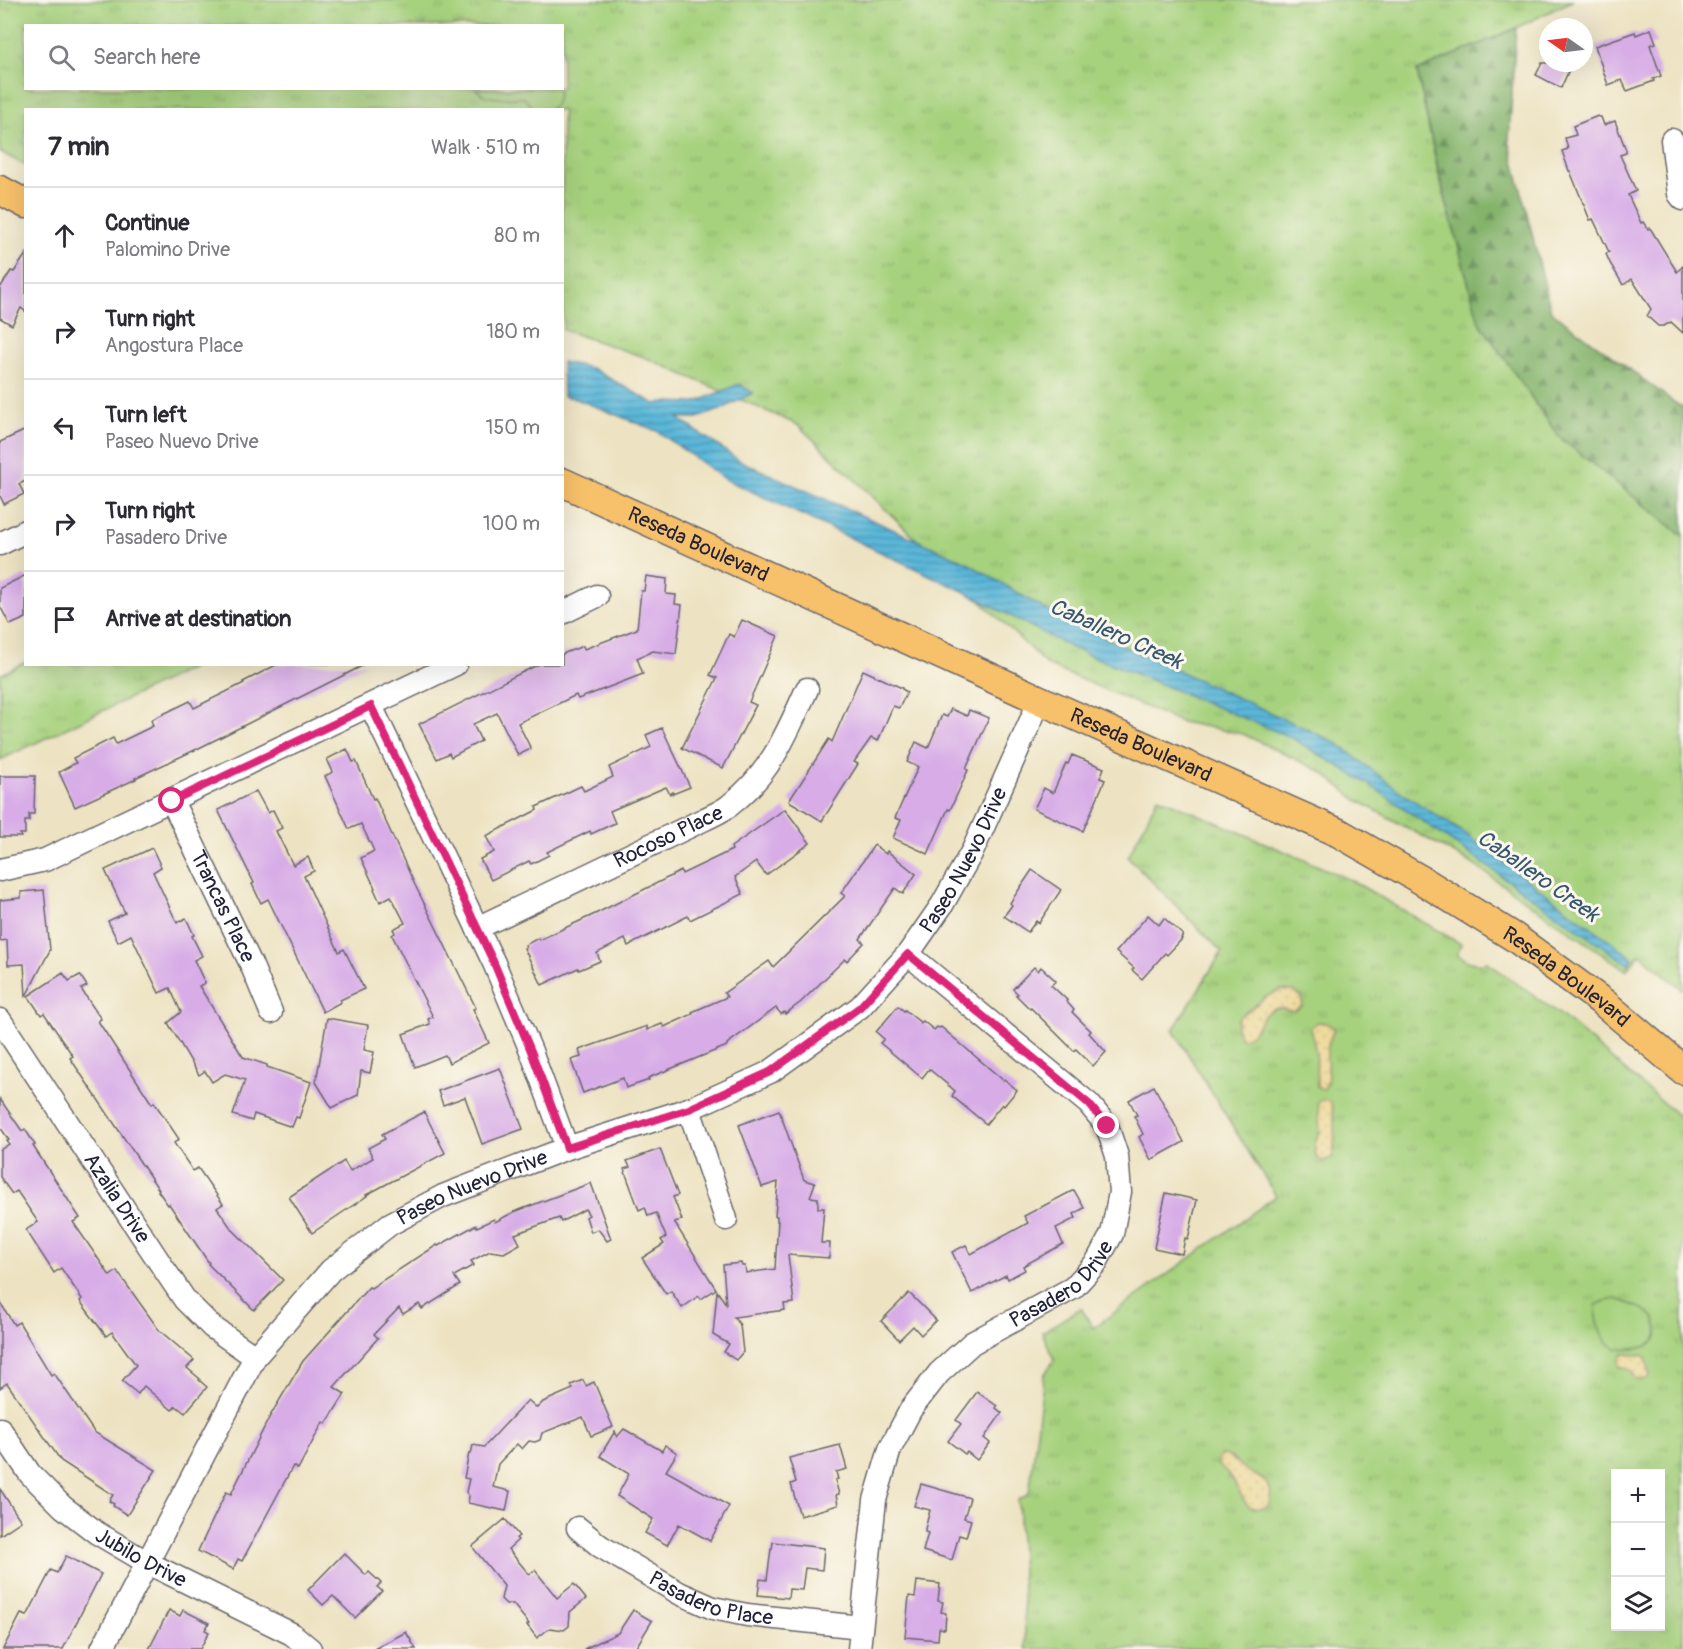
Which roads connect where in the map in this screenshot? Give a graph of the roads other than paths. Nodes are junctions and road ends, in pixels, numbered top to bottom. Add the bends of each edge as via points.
1 (1672, 140) dead end
2 (0, 190) edge
3 (1683, 200) edge
4 (24, 203) edge
5 (564, 483) edge
6 (24, 532) edge
7 (0, 544) edge
8 (597, 596) dead end
9 (564, 612) edge
10 (452, 666) edge
11 (807, 689) dead end
12 (1040, 700) junction
13 (371, 706) junction
14 (172, 801) junction
15 (0, 870) edge
16 (477, 928) junction
17 (908, 954) junction
18 (271, 1012) dead end
19 (0, 1020) edge
20 (1683, 1070) edge
21 (689, 1109) junction
22 (567, 1148) junction
23 (726, 1219) dead end
24 (255, 1357) junction
25 (0, 1429) edge
26 (578, 1528) dead end
27 (148, 1563) junction
28 (860, 1638) edge
29 (102, 1649) edge
30 (309, 1649) edge

1 - 3 street
2 - 4 main road
5 - 12 main road, Reseda Boulevard
6 - 7 street
8 - 9 street
10 - 13 street
11 - 16 street, Rocoso Place via 768,768 729,806
12 - 17 street, Paseo Nuevo Drive via 973,850
12 - 20 main road, Reseda Boulevard via 1339,833 1423,881 1514,937 1604,1003
13 - 14 street
13 - 16 street
14 - 15 street via 45,860
14 - 18 street, Trancas Place
16 - 22 street via 531,1051
17 - 21 street, Paseo Nuevo Drive via 860,1007 770,1072
17 - 28 street, Pasadero Drive via 1089,1104 1107,1126 1117,1156 1120,1192 1112,1234 1096,1263 1073,1288 972,1343 939,1373 911,1408 890,1449 876,1500
19 - 24 street, Azalia Drive via 185,1300 212,1327
21 - 22 street, Paseo Nuevo Drive
21 - 23 street
22 - 24 street, Paseo Nuevo Drive via 443,1196 390,1224 331,1270
24 - 27 street, Paseo Nuevo Drive
25 - 27 street, Jubilo Drive via 30,1474 63,1507 97,1533
26 - 28 street, Pasadero Place via 600,1546 679,1593 713,1608
27 - 29 street, Paseo Nuevo Drive
27 - 30 street, Jubilo Drive via 292,1634

